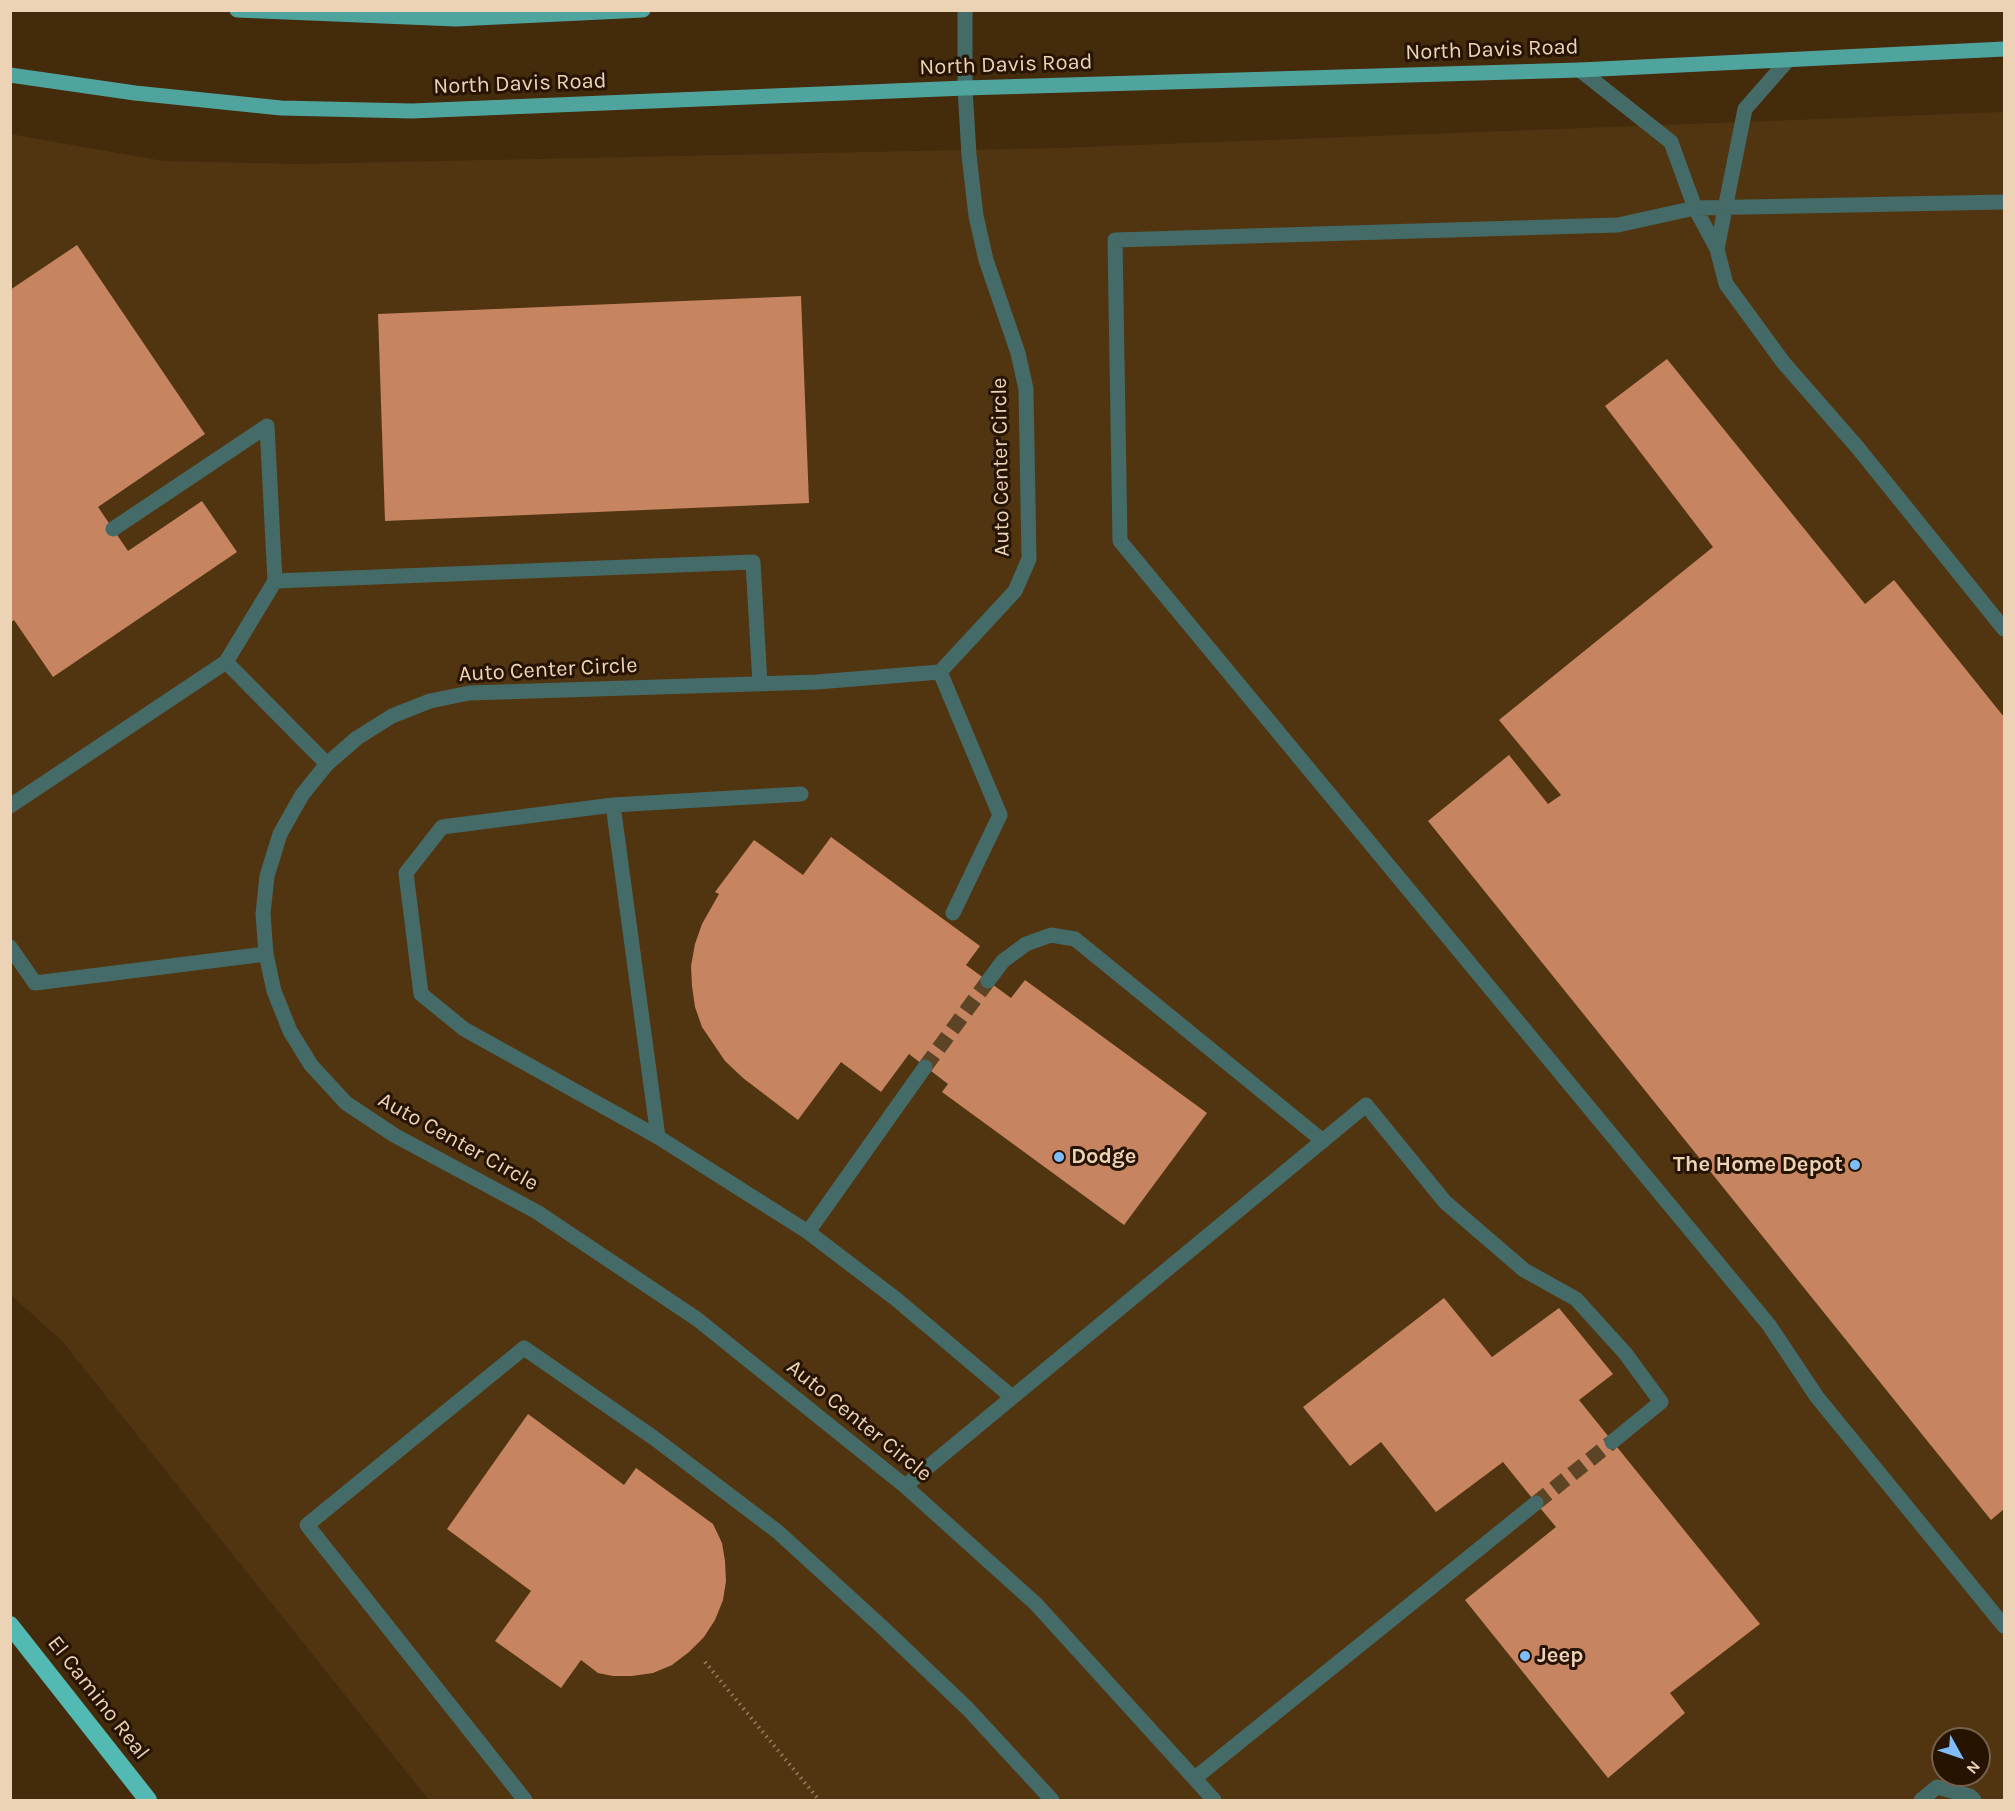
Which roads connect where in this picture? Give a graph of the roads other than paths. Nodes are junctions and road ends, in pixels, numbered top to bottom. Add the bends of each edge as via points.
1 (237, 10) edge
2 (643, 10) edge
3 (965, 10) edge
4 (2004, 49) edge
5 (1788, 60) junction
6 (1580, 70) junction
7 (10, 75) edge
8 (965, 88) junction
9 (2004, 202) edge
10 (1695, 208) junction
11 (1726, 208) junction
12 (1717, 249) junction
13 (113, 529) dead end
14 (275, 581) junction
15 (2004, 629) edge
16 (226, 662) junction
17 (940, 672) junction
18 (760, 684) junction
19 (327, 764) junction
20 (801, 794) dead end
21 (613, 805) junction
22 (10, 806) edge
23 (953, 913) dead end
24 (10, 947) edge
25 (266, 954) junction
26 (988, 981) tunnel mouth
27 (925, 1067) tunnel mouth
28 (658, 1137) junction
29 (1323, 1141) junction
30 (808, 1232) junction
31 (1012, 1397) junction
32 (1612, 1442) tunnel mouth
33 (905, 1486) junction
34 (1536, 1503) tunnel mouth
35 (10, 1625) edge
36 (2004, 1626) edge
37 (1195, 1778) junction
38 (148, 1800) edge
39 (525, 1800) edge
40 (1052, 1800) edge
41 (1214, 1800) edge
42 (1921, 1800) edge
43 (1974, 1800) edge

1 - 2 main road via 456,19
3 - 8 street, Auto Center Circle
4 - 5 main road, North Davis Road
5 - 6 main road, North Davis Road
5 - 11 street via 1745,109
6 - 8 main road, North Davis Road
6 - 10 street via 1671,142
7 - 8 main road, North Davis Road via 281,108 412,111
8 - 17 street, Auto Center Circle via 976,216 1026,389 1029,559 1015,591
9 - 11 street
10 - 11 street
10 - 12 street
10 - 36 street via 1618,225 1115,240 1120,541 1769,1325 1817,1397
11 - 12 street
12 - 15 street via 1726,284 1783,362
13 - 14 street via 267,426
14 - 16 street
14 - 18 street via 753,562
16 - 19 street
16 - 22 street
17 - 18 street, Auto Center Circle
17 - 23 street via 1000,815
18 - 19 street, Auto Center Circle via 469,693 430,701 392,716 357,738
19 - 25 street, Auto Center Circle via 302,795 280,834 267,876 263,914
20 - 21 street
21 - 28 street
21 - 28 street via 442,827 406,873 421,994 464,1029
24 - 25 street via 35,982
25 - 33 street, Auto Center Circle via 274,990 290,1031 311,1065 346,1103 394,1136 537,1212 697,1319
26 - 29 street via 1003,961 1026,944 1051,935 1075,939
27 - 30 street
28 - 30 street
29 - 31 street
29 - 32 street via 1366,1105 1446,1202 1524,1270 1576,1299 1625,1353 1660,1402
30 - 31 street via 896,1299
31 - 33 street
33 - 37 street, Auto Center Circle via 1036,1605
34 - 37 street
35 - 38 highway, El Camino Real
37 - 41 street, Auto Center Circle
39 - 40 street via 307,1525 524,1348 654,1438 778,1532 968,1709
42 - 43 street via 1937,1787

